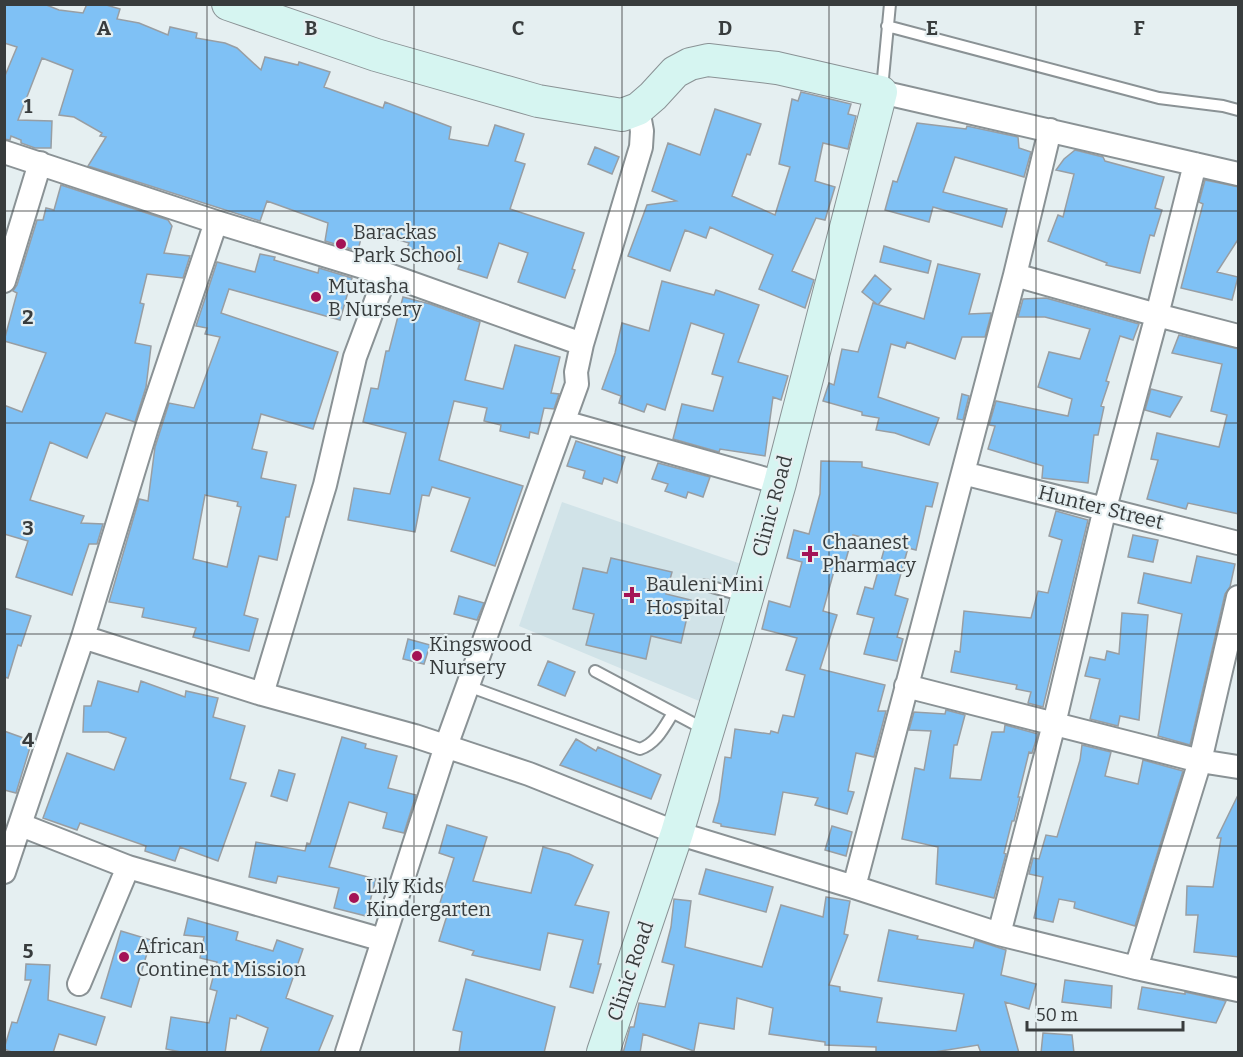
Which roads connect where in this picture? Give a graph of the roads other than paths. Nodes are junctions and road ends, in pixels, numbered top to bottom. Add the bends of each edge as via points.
1 (228, 4) edge
2 (890, 4) edge
3 (887, 26) junction
4 (881, 92) junction
5 (638, 109) junction
6 (1239, 110) edge
7 (1050, 130) junction
8 (4, 152) edge
9 (40, 163) junction
10 (1195, 164) junction
11 (1239, 174) edge
12 (216, 222) junction
13 (386, 274) junction
14 (1015, 275) junction
15 (4, 281) edge
16 (1157, 315) junction
17 (1239, 336) edge
18 (582, 344) junction
19 (564, 422) junction
20 (963, 473) junction
21 (780, 483) junction
22 (1105, 508) junction
23 (1239, 543) edge
24 (705, 585) dead end
25 (747, 596) junction
26 (1239, 597) edge
27 (83, 637) junction
28 (595, 671) dead end
29 (468, 686) junction
30 (906, 686) junction
31 (262, 694) junction
32 (673, 713) junction
33 (1054, 724) junction
34 (707, 731) junction
35 (446, 746) junction
36 (1200, 761) junction
37 (1239, 767) edge
38 (21, 825) junction
39 (676, 833) junction
40 (128, 867) junction
41 (4, 872) edge
42 (854, 887) junction
43 (999, 934) junction
44 (383, 940) junction
45 (1136, 968) junction
46 (79, 984) dead end
47 (1239, 990) edge
48 (346, 1053) edge
49 (603, 1053) edge

1 - 5 street via 376,55 538,101 622,115
2 - 3 lane
3 - 4 lane
3 - 6 lane via 1159,98
4 - 5 street via 777,68 708,60 675,72
4 - 7 street
4 - 21 street, Clinic Road
5 - 18 street via 641,147
7 - 10 street
7 - 14 street
8 - 9 street
9 - 12 street
9 - 15 street
10 - 11 street
10 - 16 street
12 - 13 street
12 - 27 street via 147,427
13 - 18 street
13 - 31 street via 356,357 325,484
14 - 16 street
14 - 20 street
16 - 17 street
16 - 22 street
18 - 19 street via 577,384
19 - 21 street
19 - 29 street
20 - 22 street, Hunter Street
20 - 30 street
21 - 25 street, Clinic Road
22 - 23 street, Hunter Street
22 - 33 street
24 - 25 lane
25 - 34 street, Clinic Road
26 - 36 street
27 - 31 street
27 - 38 street
28 - 32 lane
29 - 32 lane via 640,749 650,746
29 - 35 street
30 - 33 street
30 - 42 street
31 - 35 street
32 - 34 lane
33 - 36 street
33 - 43 street
34 - 39 street, Clinic Road
35 - 39 street via 529,774
35 - 44 street
36 - 37 street
36 - 45 street
38 - 40 street
38 - 41 street
39 - 42 street
39 - 49 street, Clinic Road
40 - 44 street
40 - 46 street
42 - 43 street
43 - 45 street
44 - 48 street
45 - 47 street

